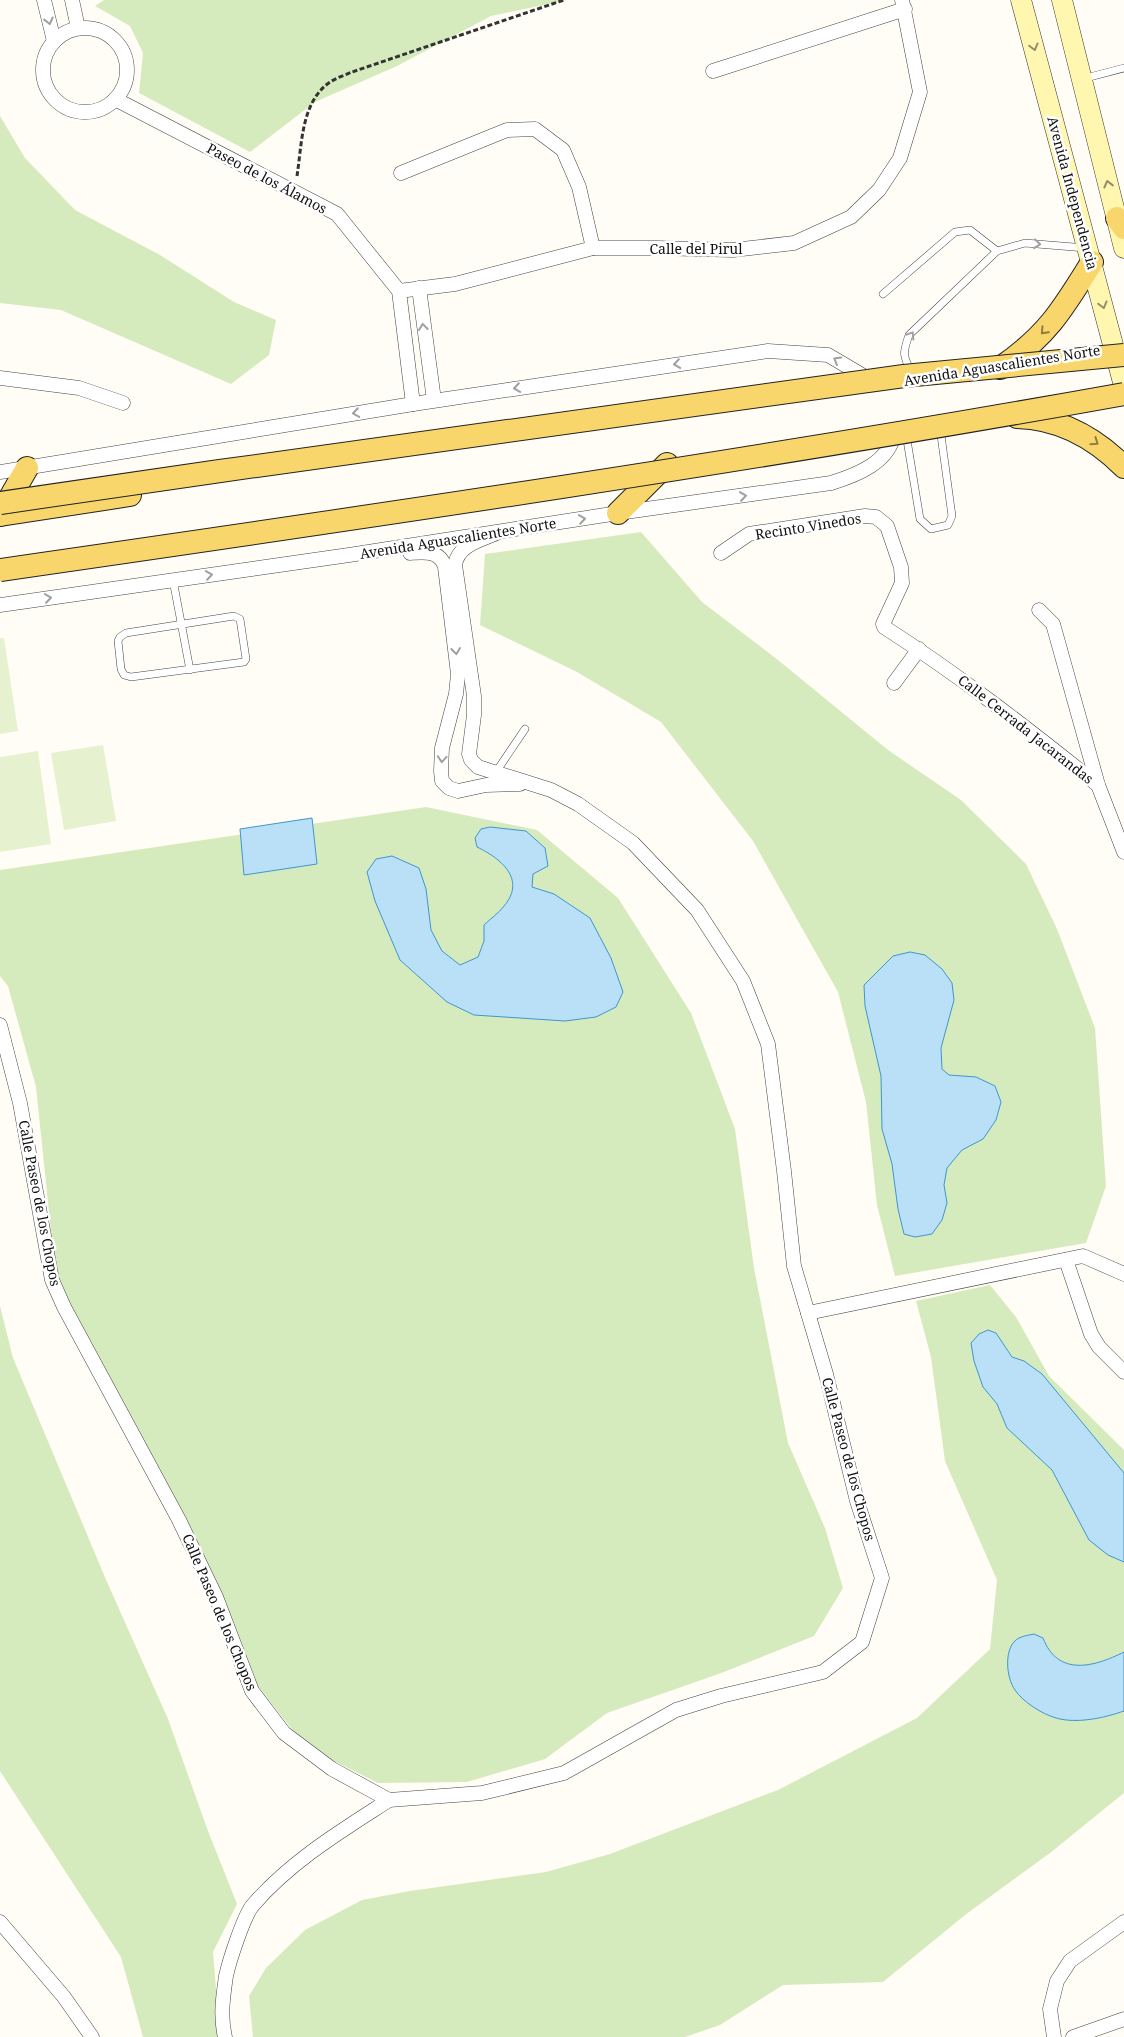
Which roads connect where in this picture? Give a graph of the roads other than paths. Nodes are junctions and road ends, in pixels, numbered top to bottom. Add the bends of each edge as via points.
1 (44, 0) edge
2 (72, 0) edge
3 (1021, 0) edge
4 (1062, 0) edge
5 (903, 4) edge
6 (78, 28) junction
7 (54, 41) junction
8 (1124, 68) edge
9 (713, 71) dead end
10 (1082, 80) junction
11 (116, 99) junction
12 (401, 173) dead end
13 (1120, 223) edge
14 (593, 248) junction
15 (1124, 248) edge
16 (998, 251) junction
17 (1090, 255) junction
18 (419, 288) junction
19 (400, 291) junction
20 (883, 294) dead end
21 (1121, 349) edge
22 (1000, 368) junction
23 (0, 378) edge
24 (916, 379) junction
25 (880, 385) junction
26 (1124, 386) edge
27 (1124, 396) edge
28 (434, 400) junction
29 (123, 403) dead end
30 (413, 404) junction
31 (1124, 408) edge
32 (1010, 416) junction
33 (940, 428) junction
34 (900, 432) junction
35 (669, 462) junction
36 (1124, 467) edge
37 (27, 468) junction
38 (0, 472) edge
39 (0, 503) edge
40 (618, 513) junction
41 (0, 515) edge
42 (499, 532) junction
43 (721, 553) dead end
44 (349, 555) junction
45 (0, 566) edge
46 (0, 570) edge
47 (173, 580) junction
48 (0, 605) edge
49 (1039, 610) dead end
50 (181, 624) junction
51 (918, 649) junction
52 (190, 670) junction
53 (894, 682) dead end
54 (526, 729) dead end
55 (496, 772) junction
56 (534, 784) junction
57 (1098, 785) junction
58 (1124, 852) edge
59 (0, 1025) edge
60 (1066, 1260) junction
61 (1124, 1274) edge
62 (808, 1313) junction
63 (1124, 1372) edge
64 (389, 1800) junction
65 (0, 1922) edge
66 (1124, 1922) edge
67 (1124, 2019) edge
68 (92, 2037) edge
69 (225, 2037) edge
70 (1054, 2037) edge
71 (1073, 2037) edge

1 -> 7 street
2 - 6 street
3 -> 17 main road, Avenida Independencia
4 - 10 main road
5 - 9 street, Calle del Pirul
5 - 14 street, Calle del Pirul via 920,92 900,158 878,190 851,217 794,243 733,250
6 - 7 street
6 - 11 street via 95,29 111,36 122,50 128,67 125,84
7 - 11 street via 45,55 43,71 46,87 56,101 70,109 86,112 102,109
8 - 10 lane
13 -> 10 main road
11 - 19 street, Paseo de los Álamos via 337,214
12 - 14 street via 507,130 535,129 563,150 578,188
13 - 15 main road
14 - 18 street, Calle del Pirul via 455,284
16 -> 17 lane via 1026,243
16 - 20 lane via 970,230 955,232
24 -> 16 lane via 905,360 904,350 909,334
17 -> 21 main road, Avenida Independencia
17 -> 22 main road via 1053,322 1020,355
18 - 19 street, Calle del Pirul
28 -> 18 street
19 - 30 street
21 - 22 main road, Avenida Aguascalientes Norte
21 - 26 main road, Avenida Independencia
21 - 39 main road, bridge via 904,376
22 - 24 main road, Avenida Aguascalientes Norte
23 - 29 street via 79,388
24 - 25 main road, Avenida Aguascalientes Norte
25 -> 28 street via 828,355 768,351
25 - 41 main road, Avenida Aguascalientes Norte
27 - 32 main road, bridge
28 - 30 street
30 -> 37 street
31 - 32 main road via 1045,421 1025,422
32 - 33 main road
32 -> 36 main road via 1035,417 1069,428 1101,446
32 - 46 main road, bridge via 293,528
33 - 34 main road
33 - 34 lane via 952,516 948,525 930,529 920,519
34 - 35 main road
40 -> 34 street, Avenida Aguascalientes Norte via 844,479 877,461
35 - 40 main road
35 - 45 main road
37 - 38 street
37 - 41 main road
42 -> 40 street, Avenida Aguascalientes Norte
42 - 44 street, Avenida Aguascalientes Norte
42 - 55 street, Calle Paseo de los Chopos via 465,547 458,554 455,565 474,696 468,754 478,767
43 - 51 street, Recinto Vinedos via 749,534 876,517 887,526 902,583 883,626
47 -> 44 street, Avenida Aguascalientes Norte
44 -> 56 street, Calle Paseo de los Chopos via 370,558 425,552 434,553 442,559 458,674 442,748 442,780 449,788 458,791 486,785
48 -> 47 street, Avenida Aguascalientes Norte
47 - 50 lane
49 - 57 street via 1052,624
50 - 52 lane
50 - 52 lane via 234,616 240,619 244,662
50 - 52 lane via 126,633 120,637 121,669 131,677
51 - 53 street
51 - 57 street, Calle Cerrada Jacarandas via 996,704
54 - 55 lane
55 - 56 street, Calle Paseo de los Chopos
56 - 62 street, Calle Paseo de los Chopos via 578,804 633,843 697,910 743,981 768,1044 794,1266
57 - 58 street, Calle Cerrada Jacarandas
59 - 64 street, Calle Paseo de los Chopos via 20,1104 52,1280 179,1520 216,1597 252,1691 284,1733 332,1768
60 - 61 street via 1090,1257
60 - 62 street
60 - 63 street via 1091,1334 1098,1347
62 - 64 street, Calle Paseo de los Chopos via 857,1501 882,1578 862,1642 823,1672 676,1710 564,1773 482,1793
64 - 69 street via 302,1857 252,1906 229,1962 222,2001
65 - 68 street via 64,1997
66 - 70 street via 1070,1961 1057,1981 1050,2009
67 - 71 street

